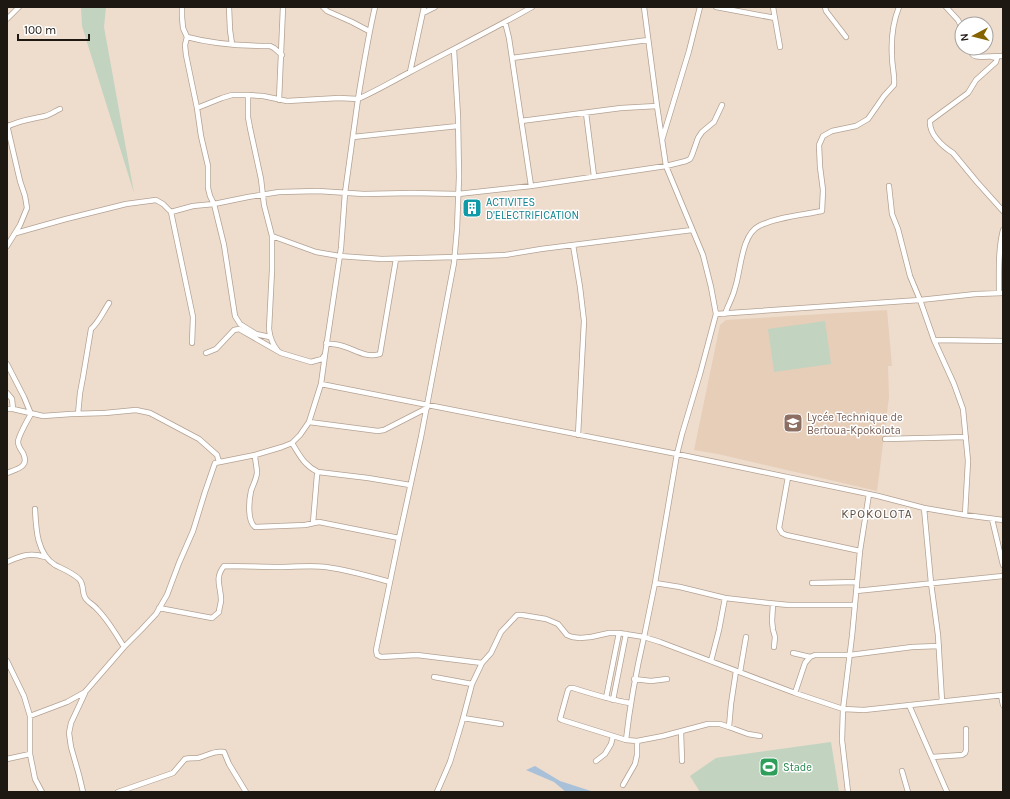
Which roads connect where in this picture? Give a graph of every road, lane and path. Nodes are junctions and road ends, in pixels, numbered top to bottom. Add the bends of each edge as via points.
1 (19, 7) edge
2 (182, 7) edge
3 (229, 7) edge
4 (283, 7) edge
5 (323, 7) edge
6 (375, 7) edge
7 (424, 7) edge
8 (435, 7) edge
9 (531, 7) edge
10 (644, 7) edge
11 (700, 7) edge
12 (716, 7) edge
13 (774, 7) edge
14 (825, 7) edge
15 (899, 7) edge
16 (946, 7) edge
17 (423, 13) junction
18 (954, 16) edge
19 (775, 18) junction
20 (7, 19) edge
21 (505, 22) junction
22 (369, 32) junction
23 (187, 37) junction
24 (846, 37) dead end
25 (648, 40) junction
26 (232, 44) junction
27 (780, 47) dead end
28 (454, 50) junction
29 (282, 55) junction
30 (975, 56) edge
31 (1003, 56) edge
32 (992, 57) junction
33 (512, 58) junction
34 (410, 72) junction
35 (248, 95) junction
36 (358, 99) junction
37 (279, 100) junction
38 (722, 105) dead end
39 (656, 106) junction
40 (197, 108) junction
41 (60, 109) dead end
42 (586, 113) junction
43 (521, 121) junction
44 (7, 126) edge
45 (458, 126) junction
46 (353, 137) junction
47 (662, 142) junction
48 (666, 166) junction
49 (594, 176) junction
50 (531, 186) junction
51 (889, 186) dead end
52 (345, 193) junction
53 (263, 194) junction
54 (458, 194) junction
55 (214, 204) junction
56 (1003, 211) edge
57 (170, 212) junction
58 (692, 230) junction
59 (1003, 230) edge
60 (16, 233) junction
61 (272, 236) junction
62 (573, 245) junction
63 (7, 246) edge
64 (339, 256) junction
65 (455, 257) junction
66 (396, 259) junction
67 (1001, 293) edge
68 (920, 300) junction
69 (109, 303) dead end
70 (716, 314) junction
71 (725, 314) junction
72 (270, 336) junction
73 (934, 340) junction
74 (1003, 341) edge
75 (192, 343) dead end
76 (326, 343) junction
77 (278, 351) junction
78 (206, 353) dead end
79 (325, 355) junction
80 (7, 364) edge
81 (321, 384) junction
82 (7, 392) edge
83 (427, 406) junction
84 (7, 409) edge
85 (13, 409) junction
86 (31, 414) junction
87 (78, 414) junction
88 (309, 422) junction
89 (578, 435) junction
90 (966, 437) junction
91 (885, 439) dead end
92 (292, 443) junction
93 (255, 454) junction
94 (677, 454) junction
95 (219, 462) junction
96 (318, 472) junction
97 (7, 473) edge
98 (788, 477) junction
99 (410, 485) junction
100 (869, 494) junction
101 (924, 508) junction
102 (35, 509) dead end
103 (965, 515) junction
104 (992, 519) junction
105 (1003, 520) edge
106 (313, 523) junction
107 (399, 538) junction
108 (860, 551) junction
109 (45, 557) junction
110 (7, 562) edge
111 (1003, 565) edge
112 (1003, 576) edge
113 (390, 582) junction
114 (857, 582) junction
115 (656, 583) junction
116 (812, 583) dead end
117 (931, 583) junction
118 (856, 591) junction
119 (726, 598) junction
120 (773, 604) junction
121 (855, 605) junction
122 (159, 608) junction
123 (619, 633) junction
124 (626, 634) junction
125 (644, 637) junction
126 (746, 637) dead end
127 (939, 646) junction
128 (124, 647) junction
129 (774, 647) dead end
130 (792, 653) dead end
131 (850, 655) junction
132 (810, 656) junction
133 (711, 661) junction
134 (482, 663) junction
135 (8, 665) edge
136 (738, 671) junction
137 (434, 677) dead end
138 (634, 679) junction
139 (668, 680) dead end
140 (472, 684) junction
141 (85, 692) junction
142 (795, 693) junction
143 (1002, 695) edge
144 (606, 698) junction
145 (613, 700) junction
146 (942, 701) junction
147 (630, 703) junction
148 (909, 705) junction
149 (1003, 705) edge
150 (843, 709) junction
151 (30, 716) junction
152 (463, 718) junction
153 (500, 724) dead end
154 (729, 727) junction
155 (966, 729) dead end
156 (681, 732) junction
157 (613, 736) junction
158 (760, 736) dead end
159 (626, 740) junction
160 (637, 741) junction
161 (30, 754) junction
162 (932, 757) junction
163 (7, 759) edge
164 (596, 761) dead end
165 (682, 761) dead end
166 (902, 771) dead end
167 (623, 785) dead end
168 (42, 792) edge
169 (83, 792) edge
170 (118, 792) edge
171 (246, 792) edge
172 (437, 792) edge
173 (848, 792) edge
174 (908, 792) edge
175 (947, 792) edge

1 - 20 street
2 - 23 street via 183,28
3 - 26 street
4 - 29 street
5 - 22 street
6 - 22 street
7 - 17 street
8 - 17 street
9 - 21 street
10 - 25 street
11 - 47 street via 690,52
12 - 19 street
13 - 19 street
14 - 24 street
15 - 71 street via 893,34 894,86 868,119 856,126 832,131 823,136 819,145 822,211 774,220 752,231 746,242 736,286
16 - 18 street
17 - 34 street
19 - 27 street
21 - 28 street
21 - 33 street
22 - 36 street
23 - 26 street
23 - 40 street via 186,55
25 - 33 street
25 - 39 street
26 - 29 street via 270,46
28 - 34 street
28 - 45 street
29 - 37 street
30 - 32 street
31 - 32 street
32 - 56 street via 997,58 996,62 976,80 968,93 930,121 930,126 934,136 953,152
33 - 43 street
34 - 36 street
35 - 37 street
35 - 40 street via 227,96
35 - 53 street via 249,122
36 - 37 street
36 - 46 street
38 - 48 street via 714,122 698,138 690,159
39 - 42 street
39 - 47 street
40 - 55 street via 208,166 208,188
41 - 44 street via 46,116
42 - 43 street
42 - 49 street
43 - 50 street
44 - 60 street via 27,208
45 - 46 street
45 - 54 street
46 - 52 street
47 - 48 street
48 - 49 street
48 - 58 street
49 - 50 street
50 - 54 street
51 - 68 street via 892,214 910,276
52 - 53 street
52 - 54 street
52 - 64 street
53 - 55 street
53 - 61 street
54 - 65 street
55 - 57 street
55 - 72 street via 224,245 235,316 240,324 256,334
57 - 60 street via 156,200 148,201 126,204
57 - 75 street via 192,317
58 - 62 street
58 - 70 street via 703,255
59 - 67 street via 1000,258
60 - 63 street
61 - 64 street via 316,252
61 - 72 street
62 - 65 street via 505,255
62 - 89 street via 584,321
64 - 66 street
64 - 76 street
65 - 66 street
65 - 83 street
66 - 76 street via 380,354 364,354
67 - 68 street
68 - 71 street
68 - 73 street
69 - 87 street via 91,329
70 - 71 street
70 - 94 street
72 - 77 street
73 - 74 street
73 - 90 street via 963,409
76 - 79 street
77 - 78 street via 239,329 234,330 216,349
77 - 79 street via 311,362 322,359
79 - 81 street
80 - 86 street
81 - 83 street
81 - 88 street
82 - 85 street via 12,399
83 - 88 street via 378,431
83 - 89 street
83 - 99 street
84 - 85 street
85 - 86 street
86 - 87 street
86 - 97 street via 18,442 24,455 24,465
87 - 95 street via 136,410 150,413 199,439 217,455
88 - 92 street
89 - 94 street
90 - 91 street
90 - 103 street via 968,461
92 - 93 street
92 - 96 street via 302,461
93 - 95 street
93 - 106 street via 257,474 249,502 252,525 255,527
94 - 98 street
94 - 115 street
95 - 122 street via 215,463 193,531 167,595
96 - 99 street
96 - 106 street
98 - 100 street
98 - 108 street via 779,528 782,533
99 - 107 street
100 - 101 street
100 - 108 street
101 - 103 street
101 - 117 street
102 - 109 street via 37,531
103 - 104 street
104 - 105 street
104 - 111 street
106 - 107 street via 319,522
107 - 113 street
108 - 114 street
109 - 110 street via 24,554
109 - 128 street via 79,579 85,598 97,609
112 - 117 street
113 - 122 street via 325,567 224,566 218,582 221,599 219,612 212,618
113 - 134 street via 377,655 417,655
114 - 116 street
114 - 118 street
115 - 119 street
115 - 125 street
117 - 118 street
117 - 127 street
118 - 121 street
119 - 120 street
119 - 133 street
120 - 121 street
120 - 129 street
121 - 131 street
122 - 128 street via 142,630
123 - 124 street
123 - 134 street via 572,637 558,624 546,618 517,615 501,632 491,653
123 - 144 street
124 - 125 street
124 - 145 street
125 - 133 street
125 - 138 street
126 - 136 street
127 - 131 street
127 - 146 street
128 - 141 street
130 - 132 street
131 - 132 street
131 - 150 street
132 - 142 street via 805,663
133 - 136 street
134 - 140 street
135 - 151 street via 24,696
136 - 142 street
136 - 154 street via 730,704
137 - 140 street
138 - 139 street
138 - 147 street
140 - 152 street
141 - 151 street
141 - 169 street via 69,733
142 - 150 street
143 - 146 street
143 - 149 street
144 - 145 street
144 - 157 street via 570,688 560,719
145 - 147 street
146 - 148 street
147 - 159 street
148 - 150 street via 864,710
148 - 162 street
150 - 173 street via 842,740
151 - 161 street
152 - 153 street
152 - 172 street via 450,762
154 - 156 street via 708,724
154 - 158 street
155 - 162 street via 965,753
156 - 160 street
156 - 165 street
157 - 159 street
157 - 164 street via 605,754
159 - 160 street
160 - 167 street via 635,764
161 - 163 street
161 - 168 street
162 - 175 street
166 - 174 street
170 - 171 street via 173,773 185,759 222,751

